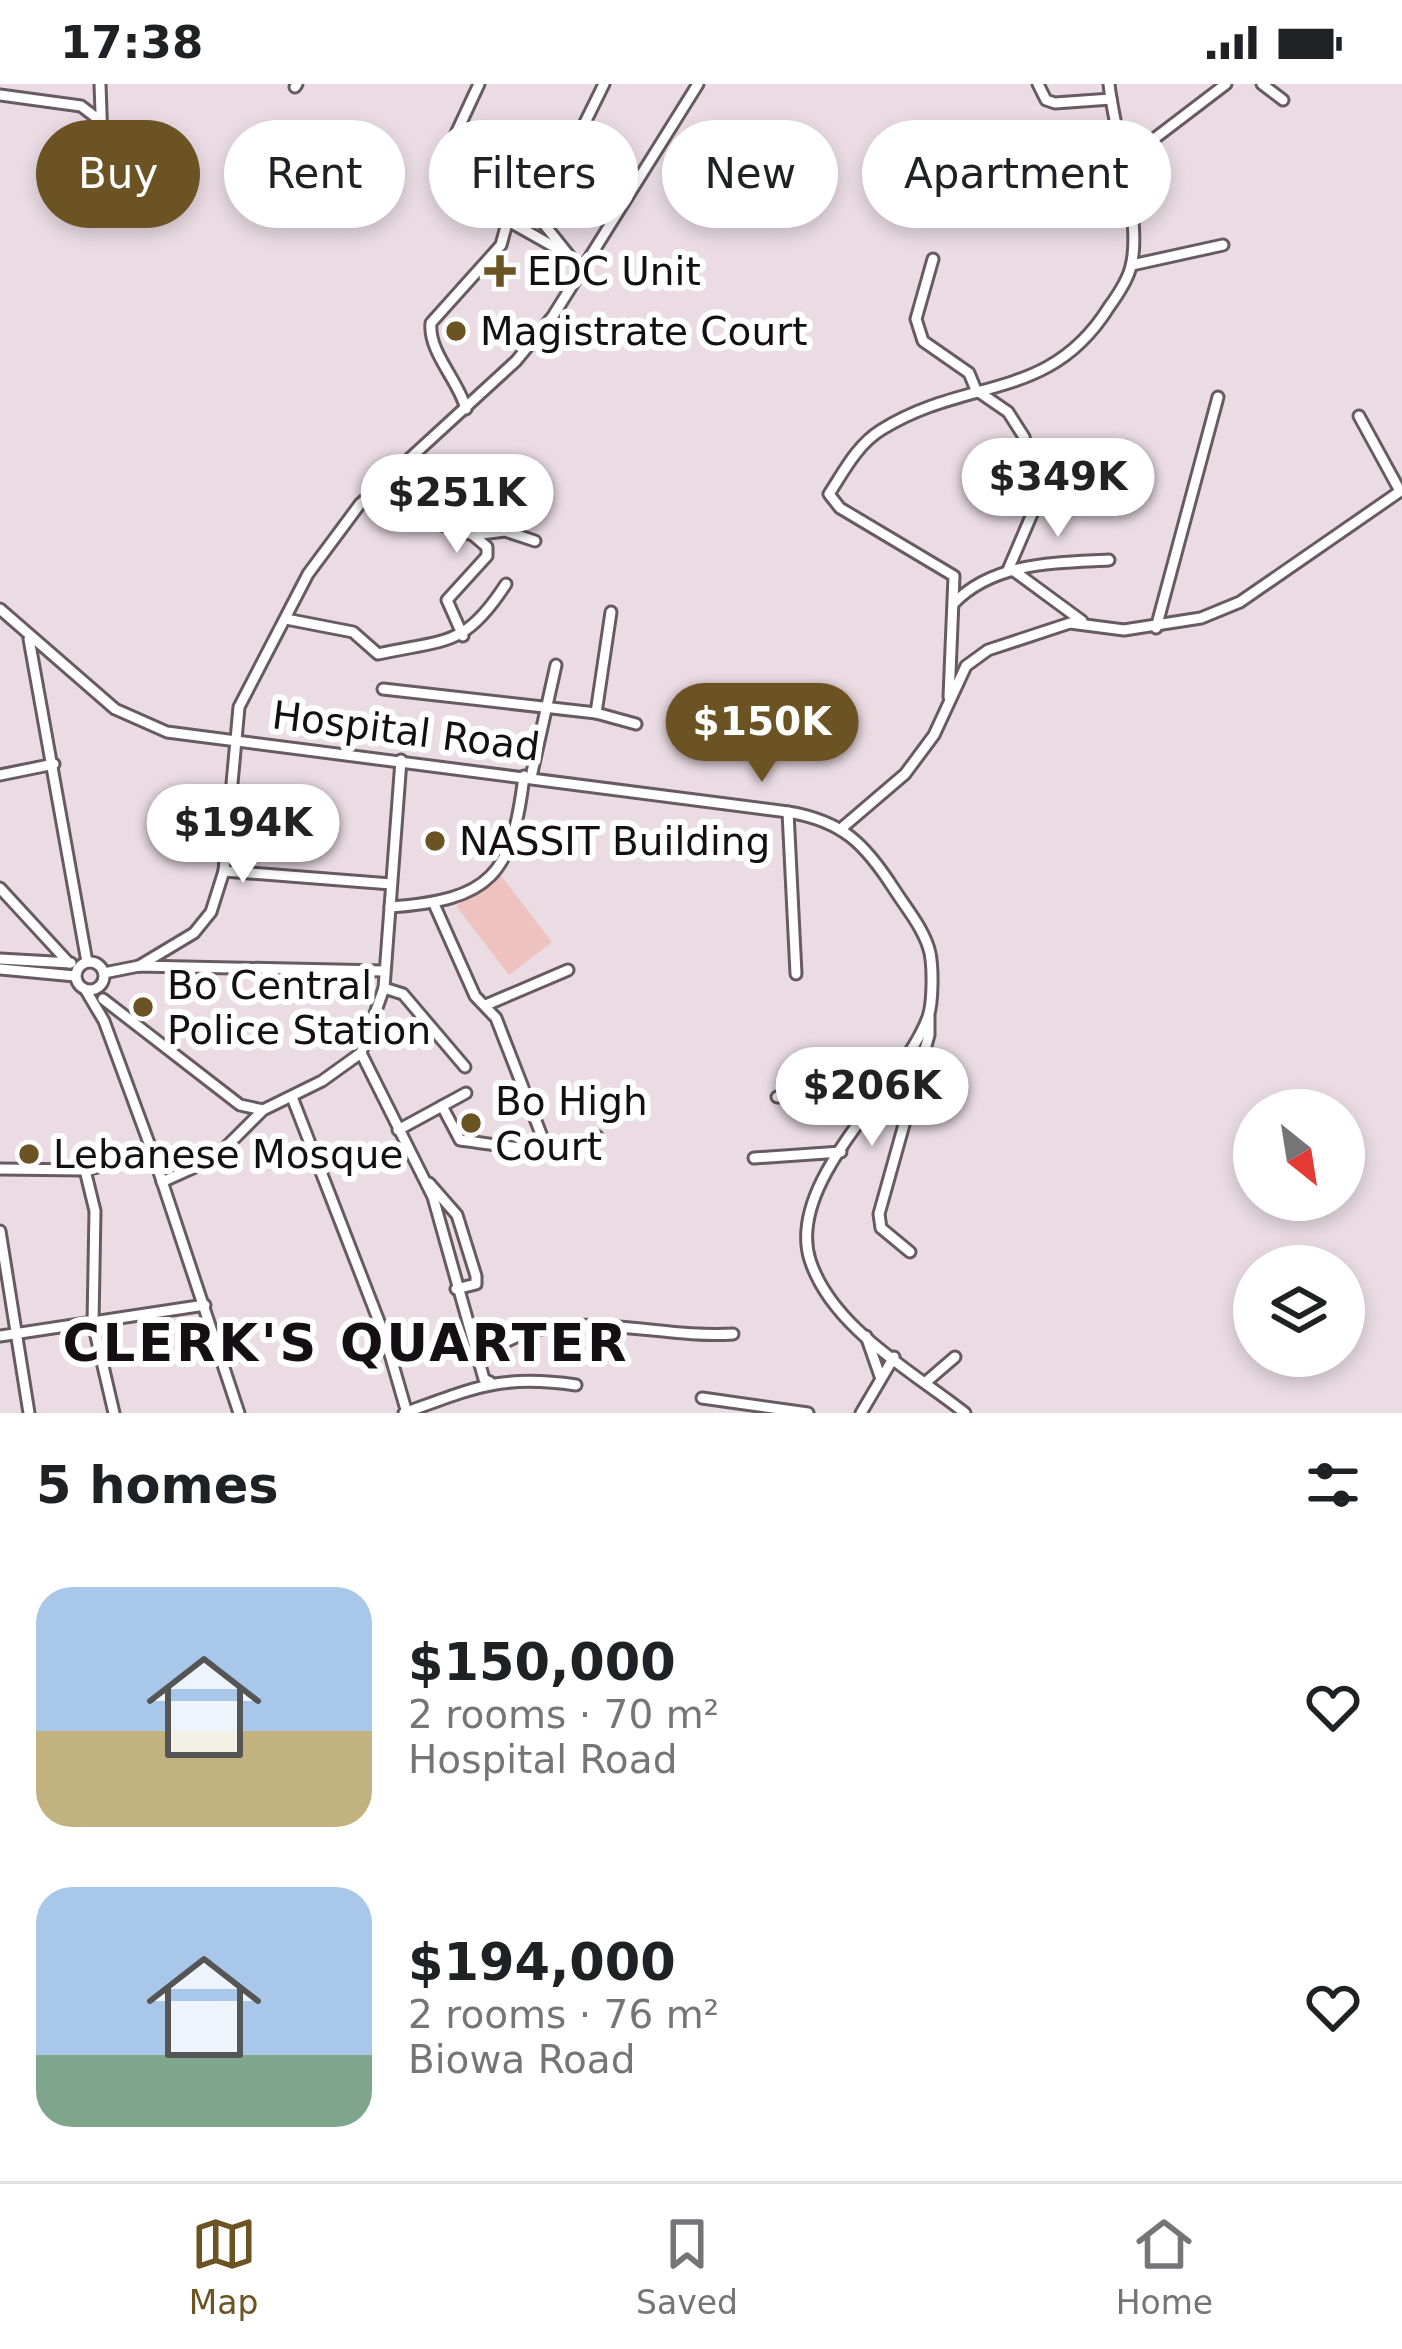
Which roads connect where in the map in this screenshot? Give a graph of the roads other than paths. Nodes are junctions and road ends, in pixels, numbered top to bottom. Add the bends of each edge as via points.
1 (98, 84) edge
2 (479, 84) edge
3 (604, 84) edge
4 (698, 84) edge
5 (1038, 84) edge
6 (1109, 84) edge
7 (1226, 84) edge
8 (1262, 84) edge
9 (0, 95) edge
10 (1111, 100) junction
11 (1283, 100) dead end
12 (81, 106) junction
13 (98, 119) joint
14 (462, 120) edge
15 (586, 120) edge
16 (1116, 120) edge
17 (1171, 125) edge
18 (504, 228) edge
19 (520, 228) edge
20 (546, 228) edge
21 (1129, 228) edge
22 (1222, 245) dead end
23 (565, 254) junction
24 (933, 259) dead end
25 (1132, 266) junction
26 (584, 274) junction
27 (976, 390) junction
28 (1219, 397) dead end
29 (466, 409) junction
30 (1358, 416) dead end
31 (383, 485) junction
32 (1401, 490) edge
33 (482, 499) dead end
34 (452, 530) junction
35 (473, 535) junction
36 (536, 541) dead end
37 (1108, 560) dead end
38 (1011, 570) junction
39 (506, 584) dead end
40 (954, 603) junction
41 (0, 609) edge
42 (611, 612) dead end
43 (286, 619) junction
44 (1082, 621) junction
45 (1156, 628) junction
46 (463, 636) junction
47 (29, 639) junction
48 (556, 665) dead end
49 (383, 689) dead end
50 (949, 697) junction
51 (546, 708) junction
52 (596, 713) junction
53 (636, 724) dead end
54 (239, 740) junction
55 (401, 760) junction
56 (54, 764) junction
57 (0, 775) edge
58 (527, 777) junction
59 (788, 812) junction
60 (843, 827) junction
61 (224, 871) junction
62 (391, 884) junction
63 (0, 888) edge
64 (434, 904) junction
65 (390, 907) junction
66 (0, 959) edge
67 (85, 962) junction
68 (139, 966) junction
69 (0, 969) edge
70 (67, 969) junction
71 (568, 970) dead end
72 (384, 971) junction
73 (796, 974) dead end
74 (102, 979) junction
75 (384, 988) junction
76 (85, 989) junction
77 (103, 999) junction
78 (486, 1005) junction
79 (929, 1016) junction
80 (104, 1021) junction
81 (361, 1053) junction
82 (465, 1066) dead end
83 (880, 1091) junction
84 (466, 1094) dead end
85 (292, 1096) junction
86 (777, 1097) dead end
87 (240, 1105) junction
88 (442, 1106) junction
89 (262, 1110) junction
90 (245, 1125) junction
91 (398, 1130) junction
92 (597, 1136) dead end
93 (548, 1152) junction
94 (841, 1152) junction
95 (153, 1154) junction
96 (754, 1158) dead end
97 (0, 1169) edge
98 (85, 1170) junction
99 (422, 1175) junction
100 (162, 1182) junction
101 (0, 1231) edge
102 (910, 1252) dead end
103 (456, 1289) junction
104 (205, 1305) junction
105 (93, 1323) junction
106 (16, 1334) junction
107 (733, 1334) dead end
108 (0, 1336) edge
109 (866, 1336) junction
110 (479, 1355) junction
111 (894, 1357) junction
112 (955, 1357) dead end
113 (880, 1376) junction
114 (490, 1382) junction
115 (926, 1382) junction
116 (576, 1385) dead end
117 (702, 1398) dead end
118 (29, 1413) edge
119 (114, 1413) edge
120 (239, 1413) edge
121 (406, 1413) edge
122 (808, 1413) edge
123 (861, 1413) edge
124 (964, 1413) edge

1 - 12 street
1 - 13 street
2 - 14 street
3 - 15 street
4 - 26 street
5 - 10 street via 1055,103
6 - 10 street
7 - 17 street
8 - 11 street
9 - 12 street
10 - 16 street
12 - 13 street
18 - 29 street via 501,245 430,323
19 - 23 street
20 - 23 street
21 - 25 street
22 - 25 street
23 - 26 street
24 - 27 street via 916,323 923,341 969,373
25 - 27 street via 1100,323 1051,370
26 - 29 street via 516,362
27 - 38 street via 1008,412 1033,475 1035,506
27 - 40 street via 882,430 829,494 954,576
28 - 45 street
29 - 31 street
30 - 32 street
31 - 34 street
31 - 43 street via 337,529
32 - 45 street via 1240,602
33 - 34 street
34 - 35 street
35 - 36 street via 505,531
35 - 46 street via 487,556 447,600
37 - 38 street
38 - 40 street via 986,577
38 - 44 street
39 - 46 street
40 - 50 street
41 - 47 street, Hospital Road
42 - 52 street
43 - 46 street via 353,632 378,654
43 - 54 street via 239,707
44 - 45 street
44 - 50 street via 988,650 966,666
47 - 54 street, Hospital Road via 145,726
47 - 56 street
48 - 51 street
49 - 51 street
50 - 60 street via 905,774
51 - 52 street
51 - 58 street
52 - 53 street
54 - 55 street, Hospital Road
54 - 61 street
55 - 58 street, Hospital Road
55 - 62 street
56 - 57 street
56 - 67 street
58 - 59 street, Hospital Road
58 - 64 street via 513,846 475,887
59 - 60 street, Hospital Road
59 - 73 street
60 - 79 street via 866,845 930,952
61 - 62 street
61 - 68 street via 202,926
62 - 65 street
63 - 70 street
64 - 65 street
64 - 78 street
65 - 72 street
66 - 70 street
67 - 70 street
67 - 74 street via 99,964
68 - 72 street
68 - 74 street
69 - 70 street
70 - 76 street
71 - 78 street
72 - 75 street
74 - 76 street
74 - 77 street
75 - 81 street
75 - 82 street via 404,994
76 - 80 street
77 - 80 street
77 - 87 street
78 - 93 street
79 - 83 street
79 - 102 street via 879,1214 880,1228
80 - 95 street
81 - 85 street
81 - 91 street
83 - 86 street
83 - 94 street
84 - 88 street
85 - 89 street
85 - 121 street via 385,1336
87 - 89 street
87 - 90 street
88 - 91 street
88 - 93 street via 460,1140
89 - 90 street
90 - 100 street via 215,1158
91 - 99 street
92 - 93 street
94 - 96 street
94 - 109 street via 821,1184 808,1240 832,1300
95 - 98 street
95 - 100 street
97 - 98 street
98 - 105 street via 95,1211
99 - 103 street
99 - 103 street via 458,1215 476,1284
100 - 104 street
101 - 106 street
103 - 110 street
104 - 105 street
104 - 120 street
105 - 106 street
105 - 119 street
106 - 108 street
106 - 118 street
107 - 110 street via 572,1326 540,1329
109 - 111 street
109 - 113 street
110 - 114 street
111 - 113 street
111 - 115 street
112 - 115 street
113 - 123 street
114 - 116 street via 520,1377
114 - 121 street
115 - 124 street
117 - 122 street

